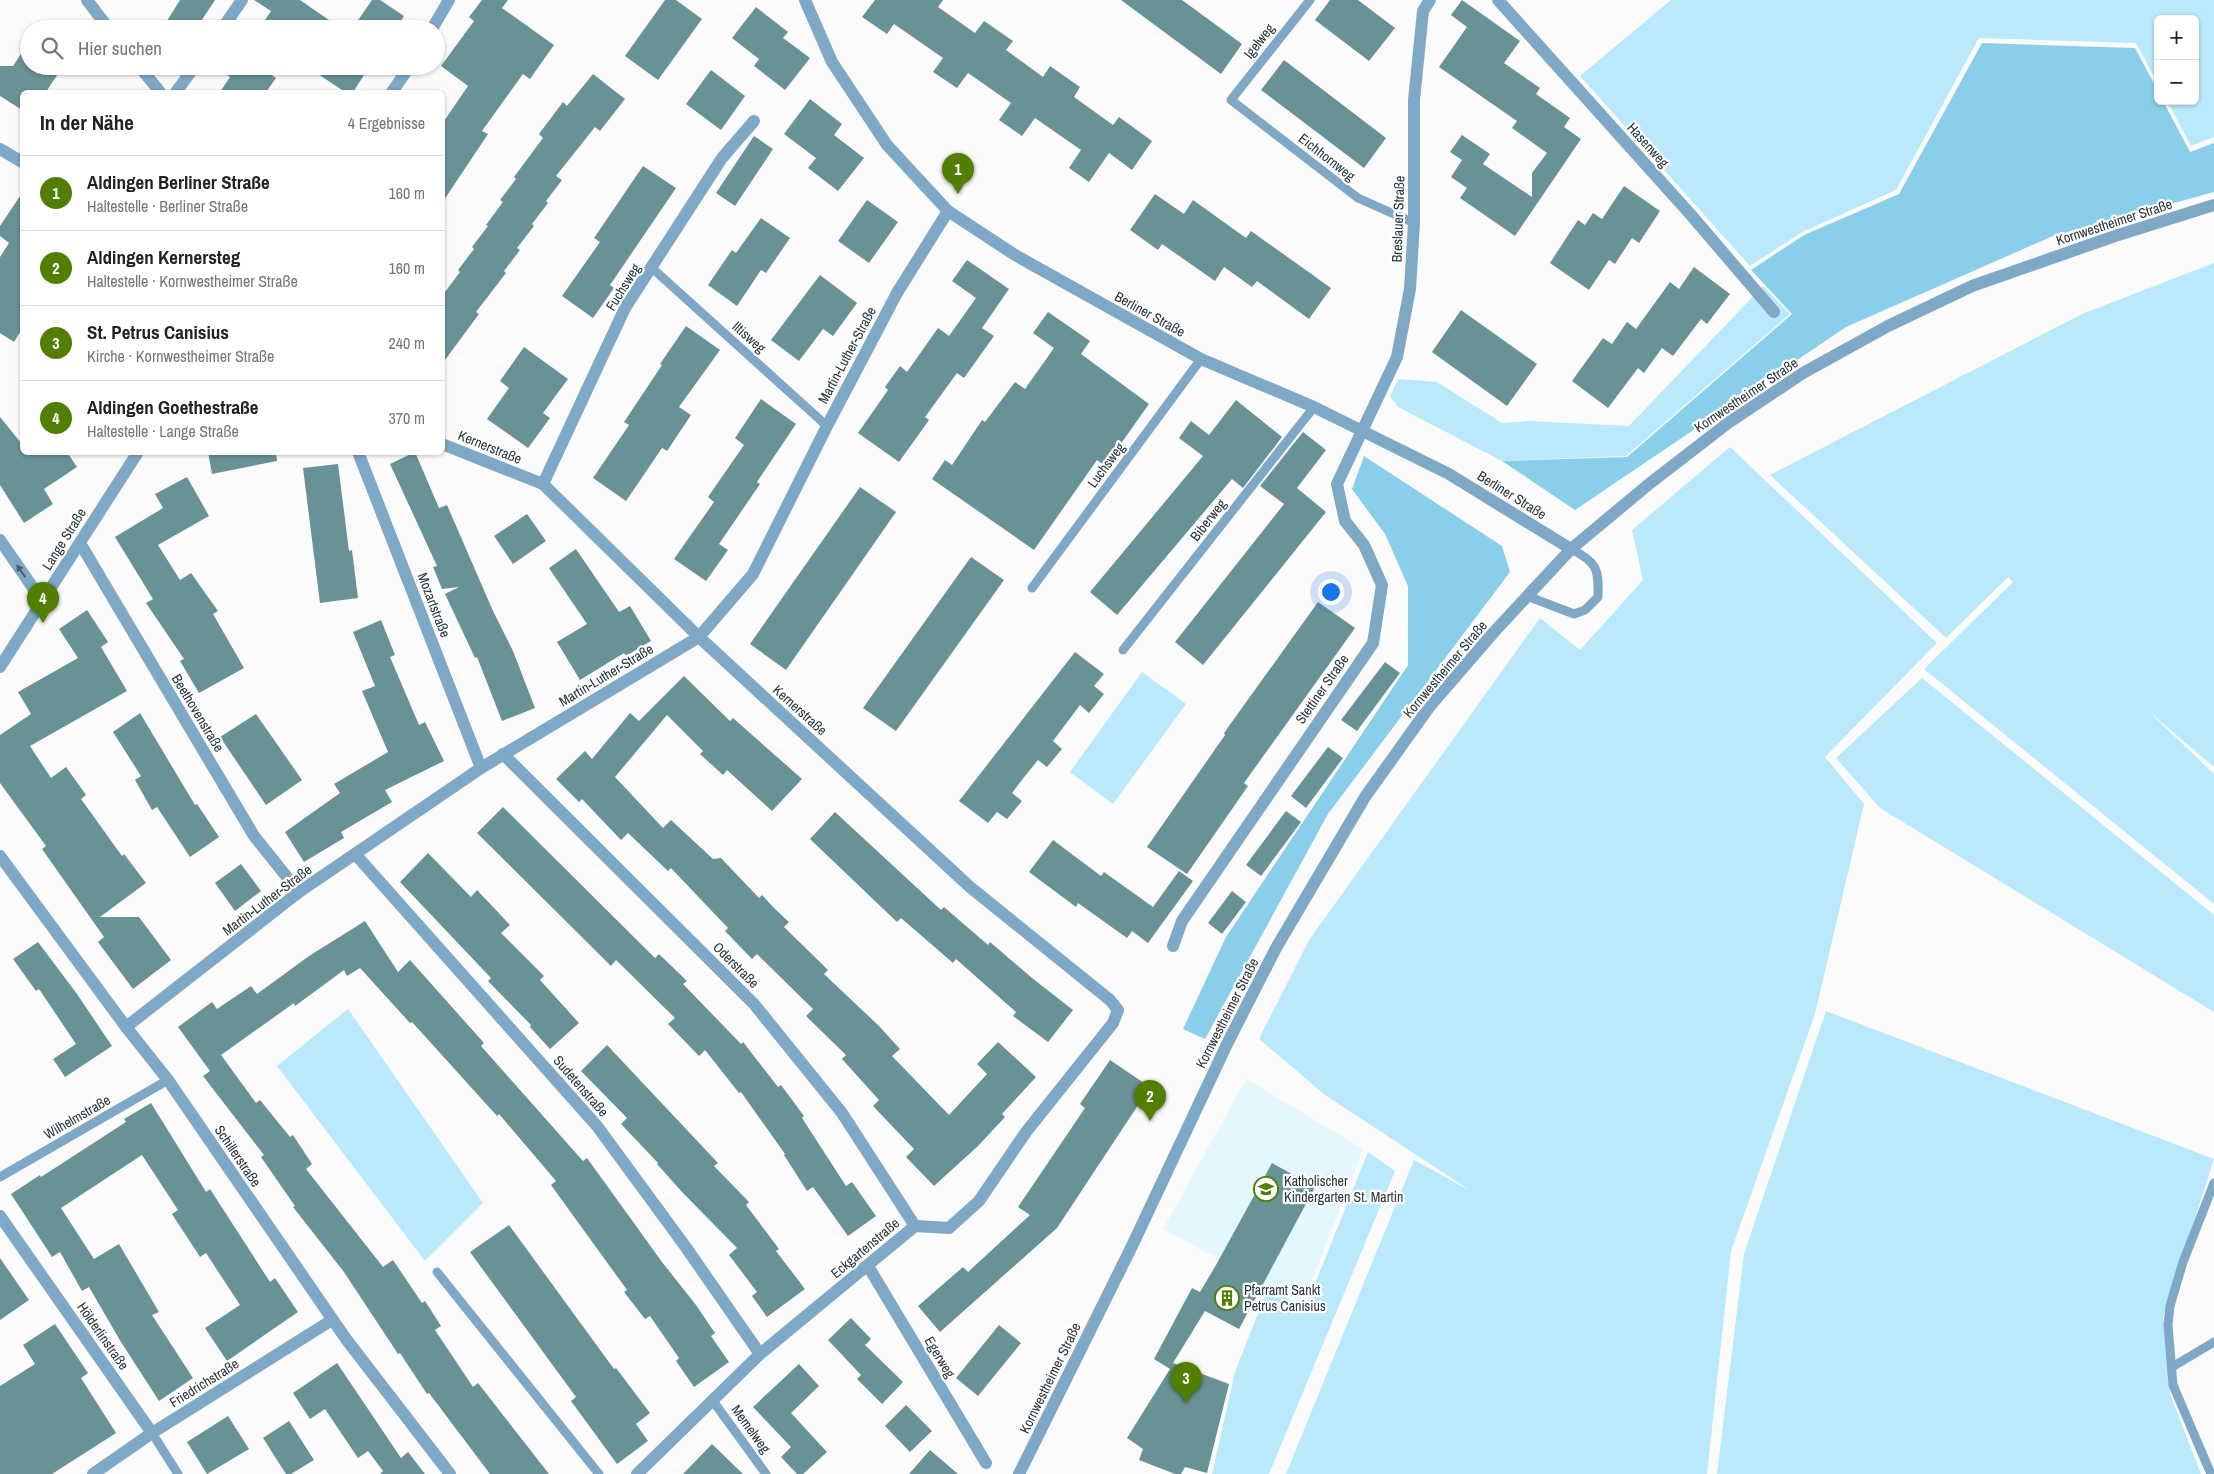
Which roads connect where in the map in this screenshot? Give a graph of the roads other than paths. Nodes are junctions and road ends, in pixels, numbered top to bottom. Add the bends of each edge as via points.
1 (87, 0) edge
2 (242, 0) edge
3 (449, 0) edge
4 (805, 0) edge
5 (1310, 0) edge
6 (1430, 0) edge
7 (1500, 1) edge
8 (103, 20) edge
9 (228, 20) edge
10 (437, 20) edge
11 (146, 75) edge
12 (188, 75) edge
13 (404, 75) edge
14 (158, 90) edge
15 (177, 90) edge
16 (393, 90) edge
17 (1231, 100) joint
18 (754, 121) dead end
19 (0, 150) edge
20 (20, 161) edge
21 (2214, 206) edge
22 (948, 212) junction
23 (1414, 224) junction
24 (652, 268) junction
25 (1774, 312) dead end
26 (1201, 360) junction
27 (1314, 408) junction
28 (827, 426) junction
29 (1361, 431) junction
30 (445, 445) edge
31 (136, 455) edge
32 (359, 455) edge
33 (543, 484) junction
34 (0, 540) edge
35 (80, 543) junction
36 (1571, 549) junction
37 (1032, 588) dead end
38 (1527, 596) junction
39 (42, 601) junction
40 (700, 637) junction
41 (1123, 650) dead end
42 (0, 667) edge
43 (503, 754) junction
44 (481, 768) junction
45 (356, 855) junction
46 (0, 856) edge
47 (299, 892) junction
48 (1173, 946) dead end
49 (1113, 1023) joint
50 (126, 1027) junction
51 (168, 1080) junction
52 (0, 1178) edge
53 (2214, 1183) edge
54 (0, 1216) edge
55 (915, 1226) junction
56 (868, 1266) junction
57 (437, 1272) dead end
58 (332, 1320) junction
59 (2214, 1342) edge
60 (760, 1354) junction
61 (2172, 1367) junction
62 (713, 1401) junction
63 (152, 1433) junction
64 (2210, 1462) edge
65 (986, 1463) dead end
66 (93, 1474) edge
67 (178, 1474) edge
68 (450, 1474) edge
69 (599, 1474) edge
70 (637, 1474) edge
71 (766, 1474) edge
72 (1019, 1474) edge
73 (2211, 1474) edge

1 - 8 street
2 - 9 street
3 - 10 street
4 - 22 street, Berliner Straße via 832,62 887,145
5 - 17 lane, Igelweg
6 - 23 street, Breslauer Straße via 1423,11 1414,100
7 - 25 street, Hasenweg
11 - 14 street
12 - 15 street
13 - 16 street
17 - 23 lane, Eichhornweg via 1358,198
18 - 24 street, Fuchsweg via 722,158
19 - 20 street
21 - 36 street, Kornwestheimer Straße via 2115,236 1972,286 1888,326 1803,374 1728,422
22 - 26 street, Berliner Straße
22 - 28 street, Martin-Luther-Straße via 897,293
23 - 29 street, Breslauer Straße via 1410,289 1397,357
24 - 28 lane, Iltisweg
24 - 33 street, Fuchsweg via 625,308
26 - 27 street, Berliner Straße
26 - 37 lane, Luchsweg
27 - 29 street, Berliner Straße
27 - 41 lane, Biberweg
28 - 40 street, Martin-Luther-Straße via 753,574
29 - 36 street, Berliner Straße via 1449,474
29 - 48 street, Stettiner Straße via 1337,484 1345,521 1364,545 1382,585 1373,643 1182,921
30 - 33 street, Kernerstraße
31 - 35 street, Lange Straße
32 - 44 street, Mozartstraße
33 - 40 street, Kernerstraße
39 -> 34 street
35 - 39 street, Lange Straße
35 - 47 street, Beethovenstraße via 254,836
36 - 38 street, Kornwestheimer Straße
36 - 38 lane via 1589,558 1599,576 1598,597 1585,610 1574,614
38 - 72 street, Kornwestheimer Straße via 1430,706 1371,790 1276,948
39 - 42 street, Lange Straße
40 - 43 street, Martin-Luther-Straße
40 - 49 street, Kernerstraße via 970,887 1110,1000 1118,1010
43 - 44 street, Martin-Luther-Straße
43 - 55 street, Oderstraße via 754,1004 842,1113
44 - 45 street, Martin-Luther-Straße
45 - 47 street, Martin-Luther-Straße
45 - 60 street, Sudetenstraße via 597,1126
46 - 50 street, Schillerstraße
47 - 50 street, Martin-Luther-Straße
49 - 55 street, Eckgartenstraße via 1026,1132 979,1201 949,1228
50 - 51 street, Schillerstraße
51 - 52 lane, Wilhelmstraße
51 - 58 street, Schillerstraße
53 - 61 lane via 2183,1262 2170,1306 2168,1325
54 - 63 street, Hölderlinstraße
55 - 56 street, Eckgartenstraße
56 - 60 street, Eckgartenstraße
56 - 65 street, Egerweg
57 - 69 lane
58 - 63 street, Friedrichstraße
58 - 68 street, Schillerstraße
59 - 61 lane
60 - 62 street, Eckgartenstraße
61 - 64 lane via 2176,1393
62 - 70 street, Eckgartenstraße
62 - 71 lane, Memelweg
63 - 66 street, Friedrichstraße
63 - 67 lane, Hölderlinstraße
64 - 73 lane

